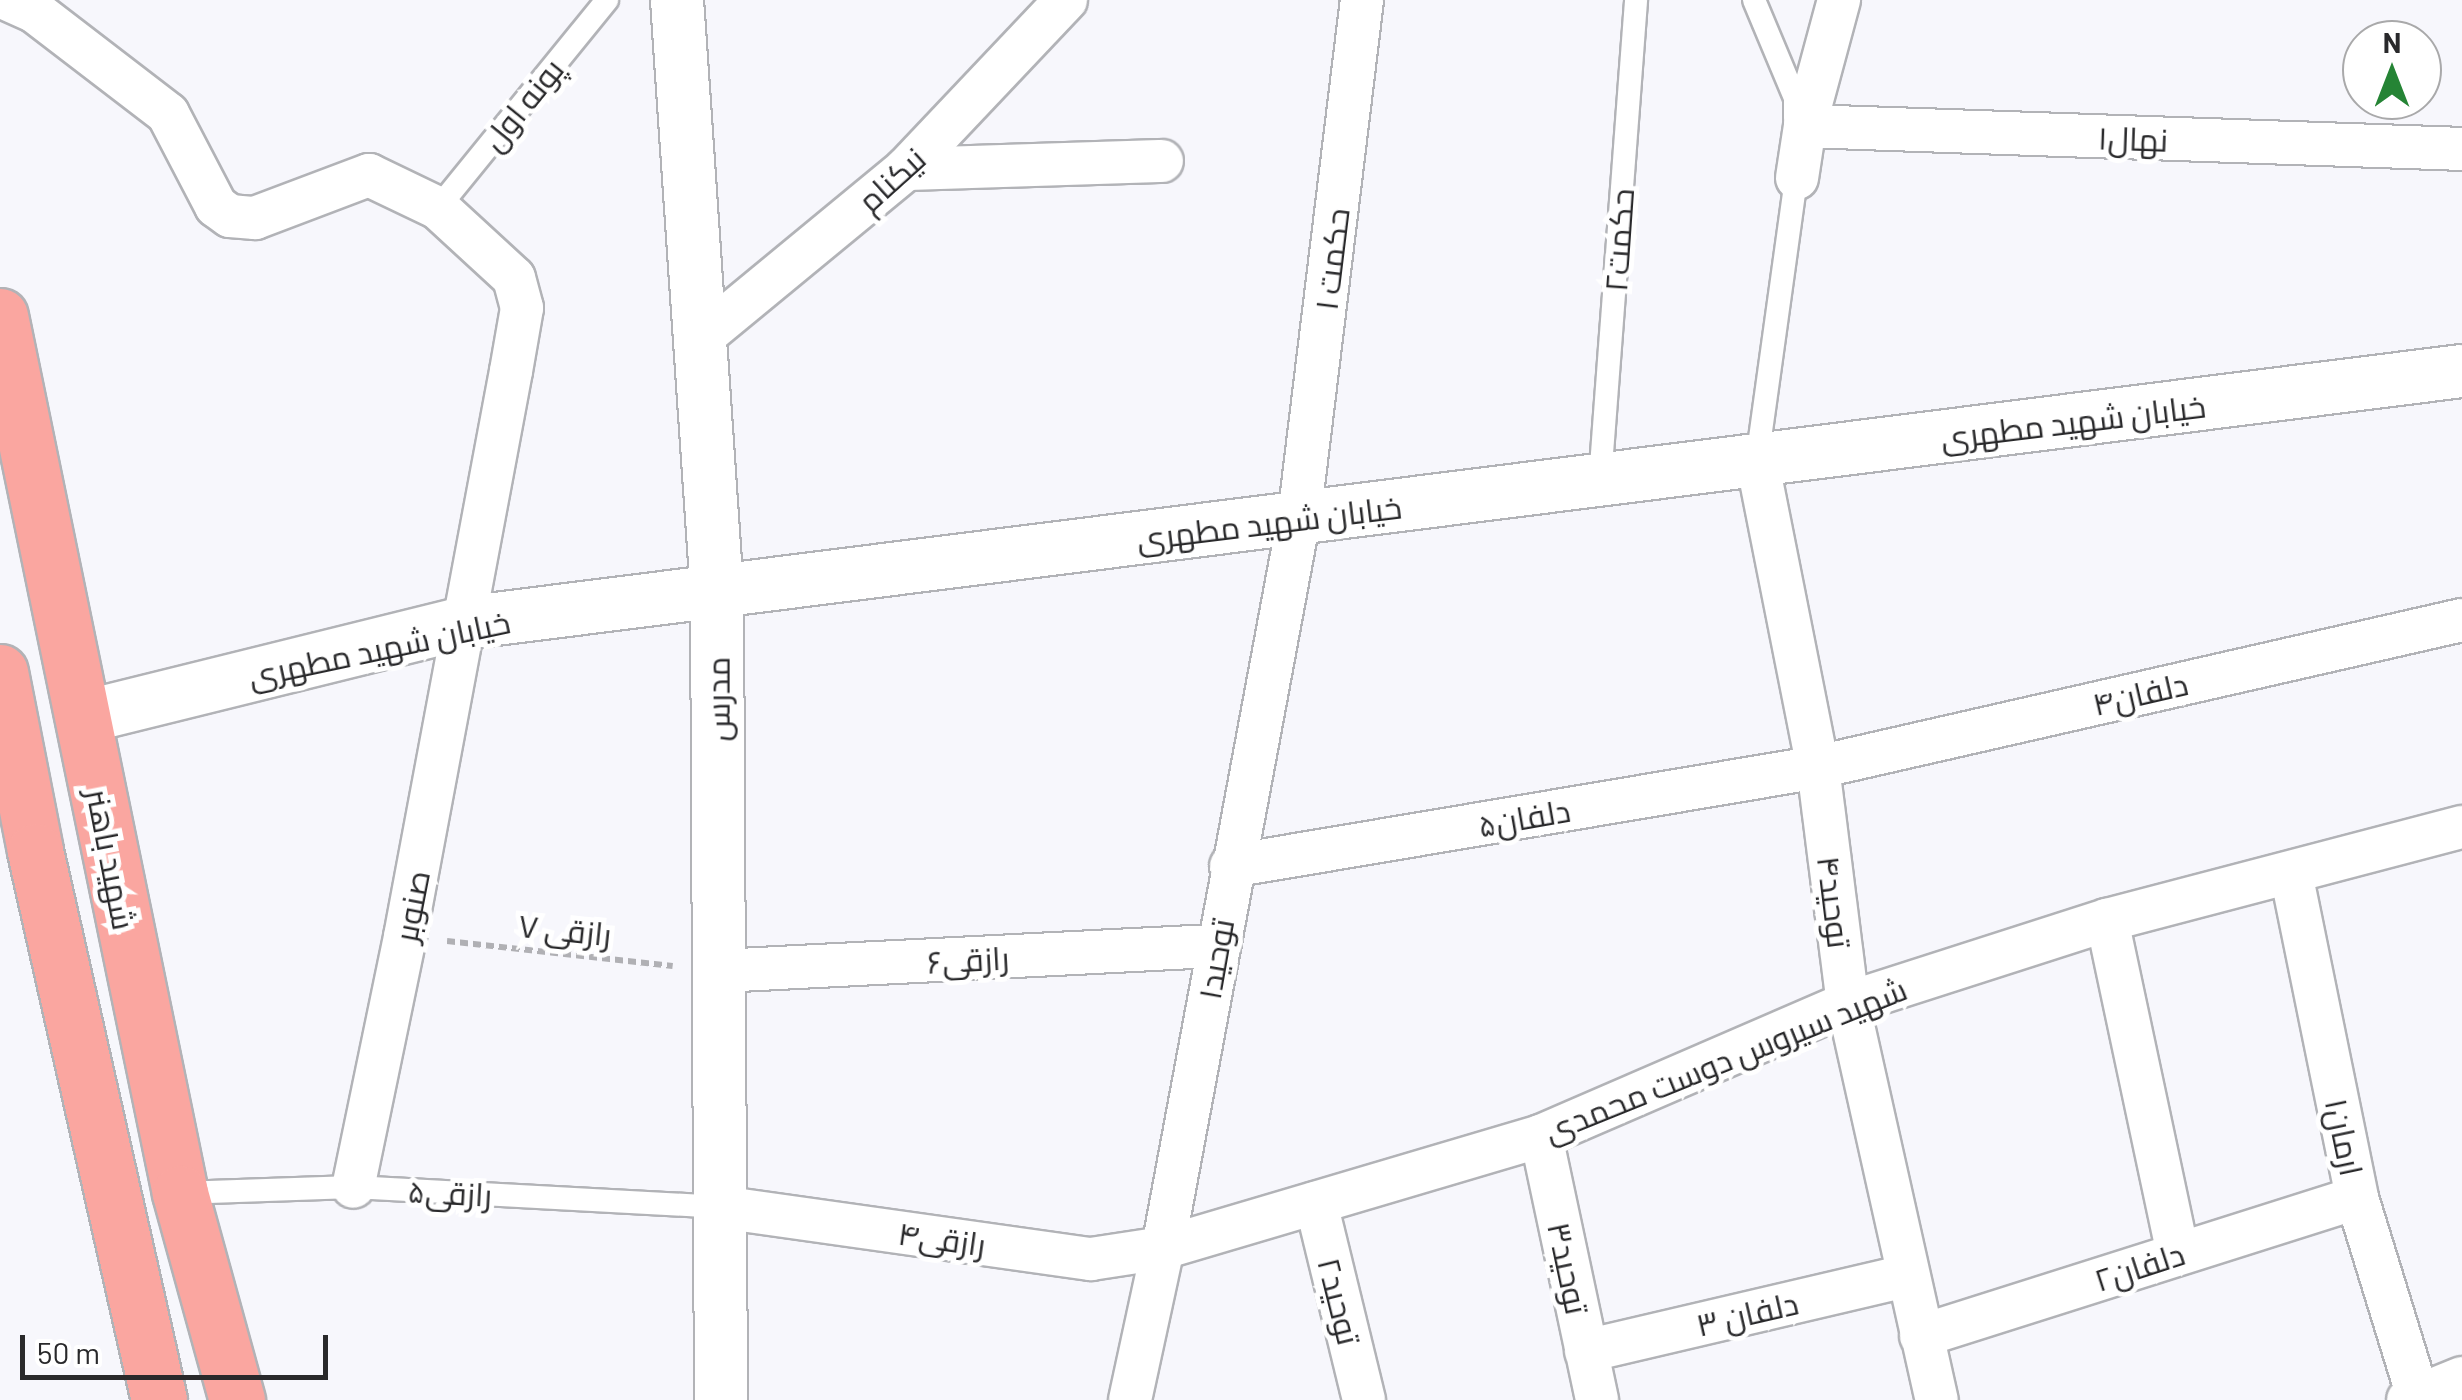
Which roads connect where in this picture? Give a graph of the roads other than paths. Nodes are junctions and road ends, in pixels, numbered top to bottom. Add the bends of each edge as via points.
1 (9, 0) edge
2 (607, 0) edge
3 (677, 0) edge
4 (1066, 0) edge
5 (1362, 0) edge
6 (1636, 0) edge
7 (1754, 0) edge
8 (1838, 0) edge
9 (1805, 126) junction
10 (2462, 149) edge
11 (1162, 161) dead end
12 (906, 170) junction
13 (1797, 178) junction
14 (438, 208) junction
15 (0, 316) edge
16 (700, 339) junction
17 (2462, 372) edge
18 (1757, 460) junction
19 (1600, 480) junction
20 (1299, 518) junction
21 (717, 592) junction
22 (2462, 620) edge
23 (464, 623) junction
24 (0, 672) edge
25 (84, 717) junction
26 (8, 765) edge
27 (1818, 767) junction
28 (2462, 827) edge
29 (1231, 866) junction
30 (2291, 874) junction
31 (2107, 920) junction
32 (1217, 946) junction
33 (719, 971) junction
34 (1848, 1003) junction
35 (1541, 1136) junction
36 (352, 1187) junction
37 (180, 1193) junction
38 (2357, 1198) junction
39 (1316, 1203) junction
40 (720, 1207) junction
41 (1163, 1248) junction
42 (2178, 1253) junction
43 (1908, 1276) junction
44 (1921, 1336) junction
45 (1586, 1351) junction
46 (2462, 1378) edge
47 (2413, 1398) edge
48 (159, 1400) edge
49 (236, 1400) edge
50 (721, 1400) edge
51 (1130, 1400) edge
52 (1364, 1400) edge
53 (1597, 1400) edge
54 (1937, 1400) edge

1 - 14 street, صنوبر via 34,11 168,114 216,206 230,216 255,218 369,175
2 - 14 lane, پونه اول
3 - 16 street, مدرس
4 - 12 street, نیکنام
5 - 20 street, حکمت ۱
6 - 19 lane, حکمت۲
7 - 13 lane via 1795,98
8 - 9 street
9 - 10 street, نهال۱
9 - 13 street
11 - 12 street
12 - 16 street, نیکنام
13 - 18 lane
14 - 23 street, صنوبر via 514,278 522,308
15 - 25 main road, شهید باهنر
16 - 21 street, مدرس
17 - 18 street, خیابان شهید مطهری
18 - 19 street, خیابان شهید مطهری
18 - 27 street, توحید۴
19 - 20 street, خیابان شهید مطهری
20 - 21 street, خیابان شهید مطهری
20 - 29 street, توحید۱
21 - 23 street, خیابان شهید مطهری
21 - 33 street, مدرس
22 - 27 street, دلفان۴
23 - 25 street, خیابان شهید مطهری
23 - 36 street, صنوبر
24 - 26 main road
25 - 37 main road, شهید باهنر
26 - 48 main road
27 - 29 street, دلفان۵
27 - 34 street, توحید۴
28 - 30 street, شهید سیروس دوست محمدی
29 - 32 street, توحید۱
30 - 31 street, شهید سیروس دوست محمدی
30 - 38 street, ارمان۱
31 - 34 street, شهید سیروس دوست محمدی
31 - 42 street
32 - 33 street, رازقی۶
32 - 41 street, توحید۱
33 - 40 street, مدرس
34 - 35 street, شهید سیروس دوست محمدی
34 - 43 street, توحید۴
35 - 39 street, شهید سیروس دوست محمدی
35 - 45 street, توحید۳
36 - 37 lane, رازقی۵
36 - 40 lane, رازقی۵
37 - 49 main road, شهید باهنر
38 - 42 street, دلفان۲
38 - 47 street, ارمان۱
39 - 41 street, شهید سیروس دوست محمدی
39 - 52 street, توحید۲
40 - 41 street, رازقی۴ via 1091,1259
40 - 50 street, مدرس
41 - 51 street, توحید۱
42 - 44 street, دلفان۲
43 - 44 street, توحید۴
43 - 45 street, دلفان ۳
44 - 54 street, توحید۴
45 - 53 street, توحید۳
46 - 47 street

